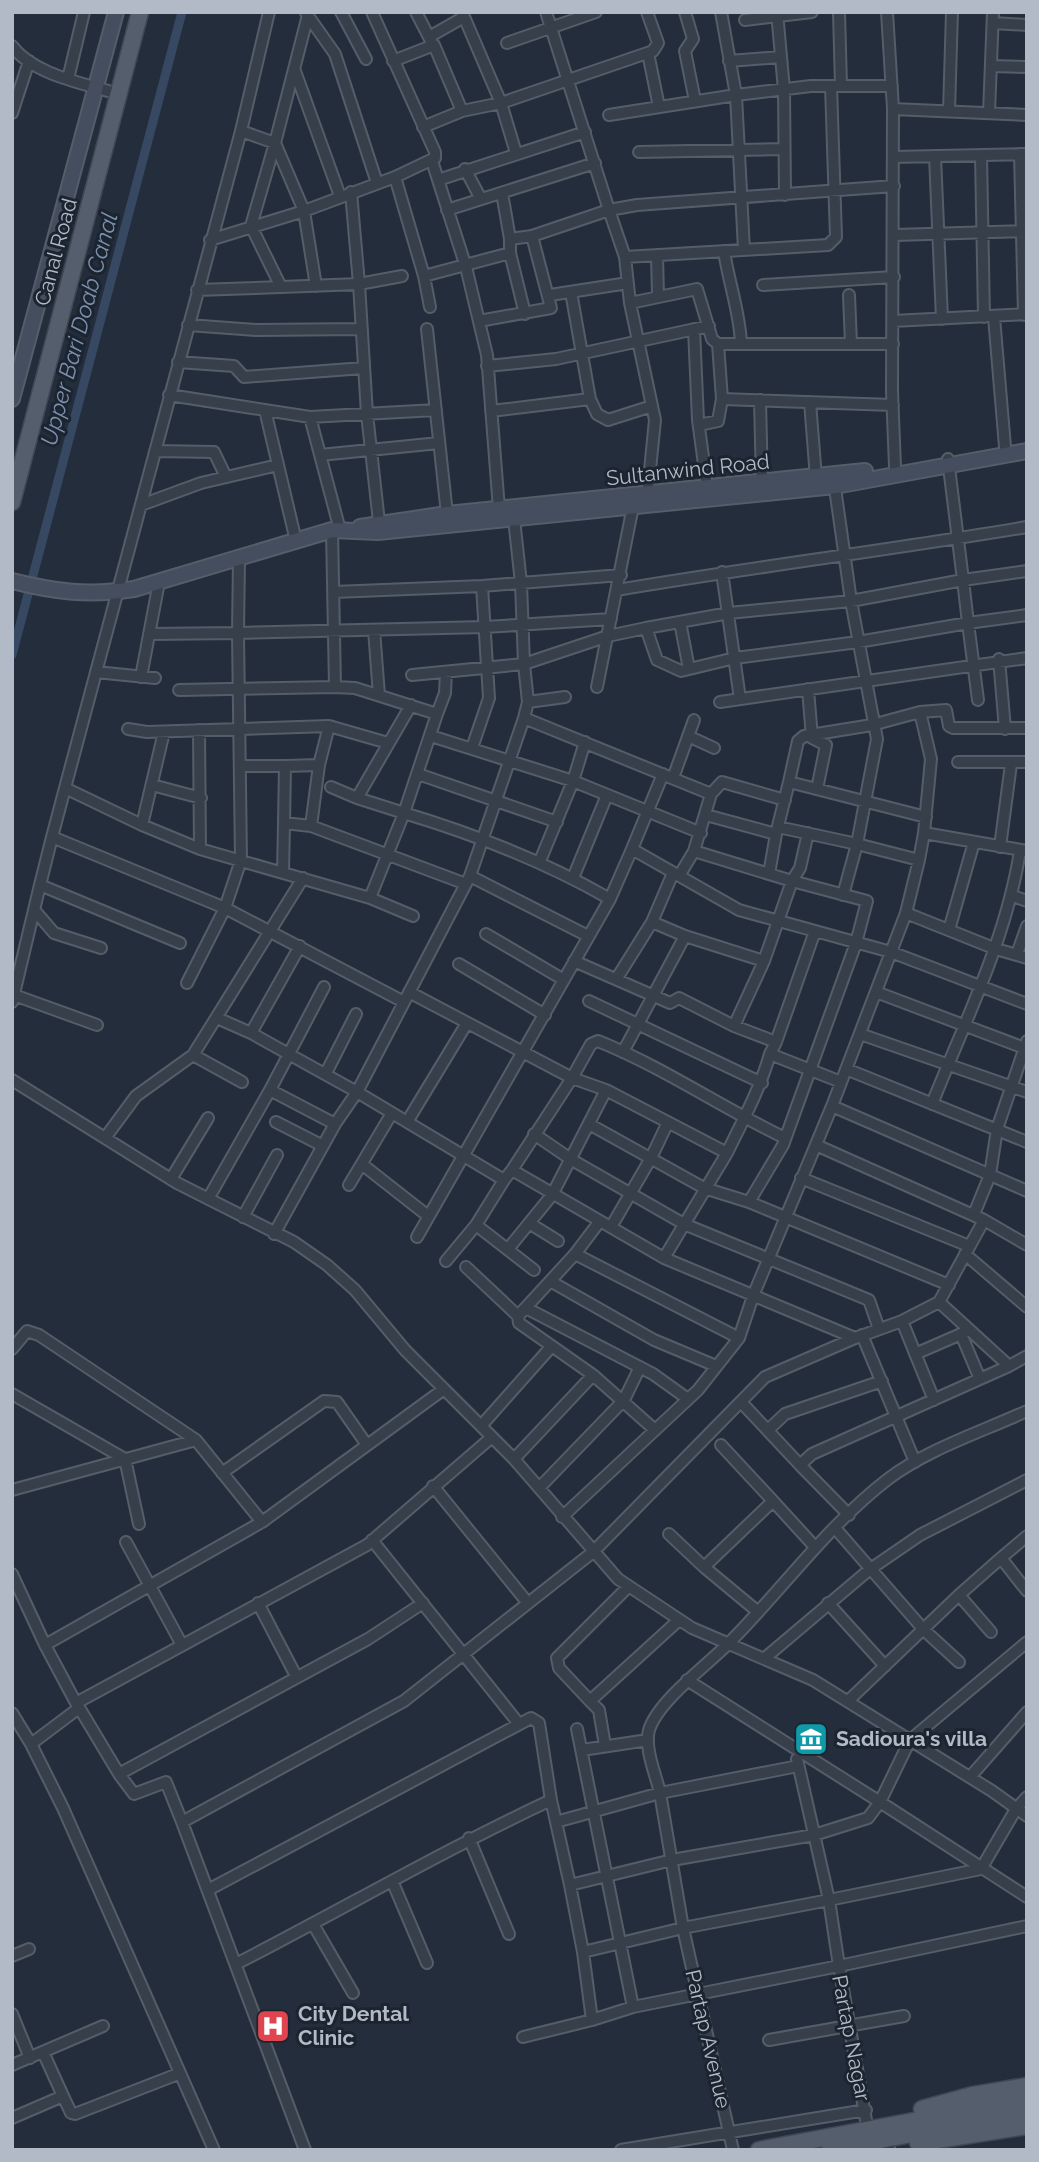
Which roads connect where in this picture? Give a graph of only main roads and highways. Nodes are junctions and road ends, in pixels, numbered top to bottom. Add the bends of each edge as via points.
1 (116, 12) edge
2 (129, 12) edge
3 (140, 12) edge
4 (102, 89) junction
5 (12, 398) edge
6 (1027, 443) edge
7 (1027, 451) edge
8 (12, 459) edge
9 (948, 462) junction
10 (834, 481) junction
11 (708, 494) junction
12 (12, 502) edge
13 (640, 502) junction
14 (341, 530) junction
15 (12, 581) edge
16 (1027, 2086) edge
17 (1023, 2110) edge
18 (861, 2127) junction
19 (889, 2148) edge
20 (759, 2150) edge
21 (830, 2150) edge

1 - 4 main road
2 - 4 main road, Canal Road
3 - 12 main road, Canal Road
4 - 5 main road
4 - 8 main road, Canal Road
6 - 9 main road, Sultanwind Road
7 - 9 main road
9 - 10 main road
9 - 10 main road, Sultanwind Road via 895,467
10 - 11 main road
10 - 11 main road, Sultanwind Road via 762,483
11 - 13 main road, Sultanwind Road
13 - 14 main road, Sultanwind Road via 499,509
13 - 14 main road via 378,532
14 - 15 main road, Sultanwind Road via 118,592 55,592
16 - 18 main road via 973,2095
17 - 18 main road
17 - 19 main road
18 - 19 main road
18 - 20 main road
18 - 21 main road

